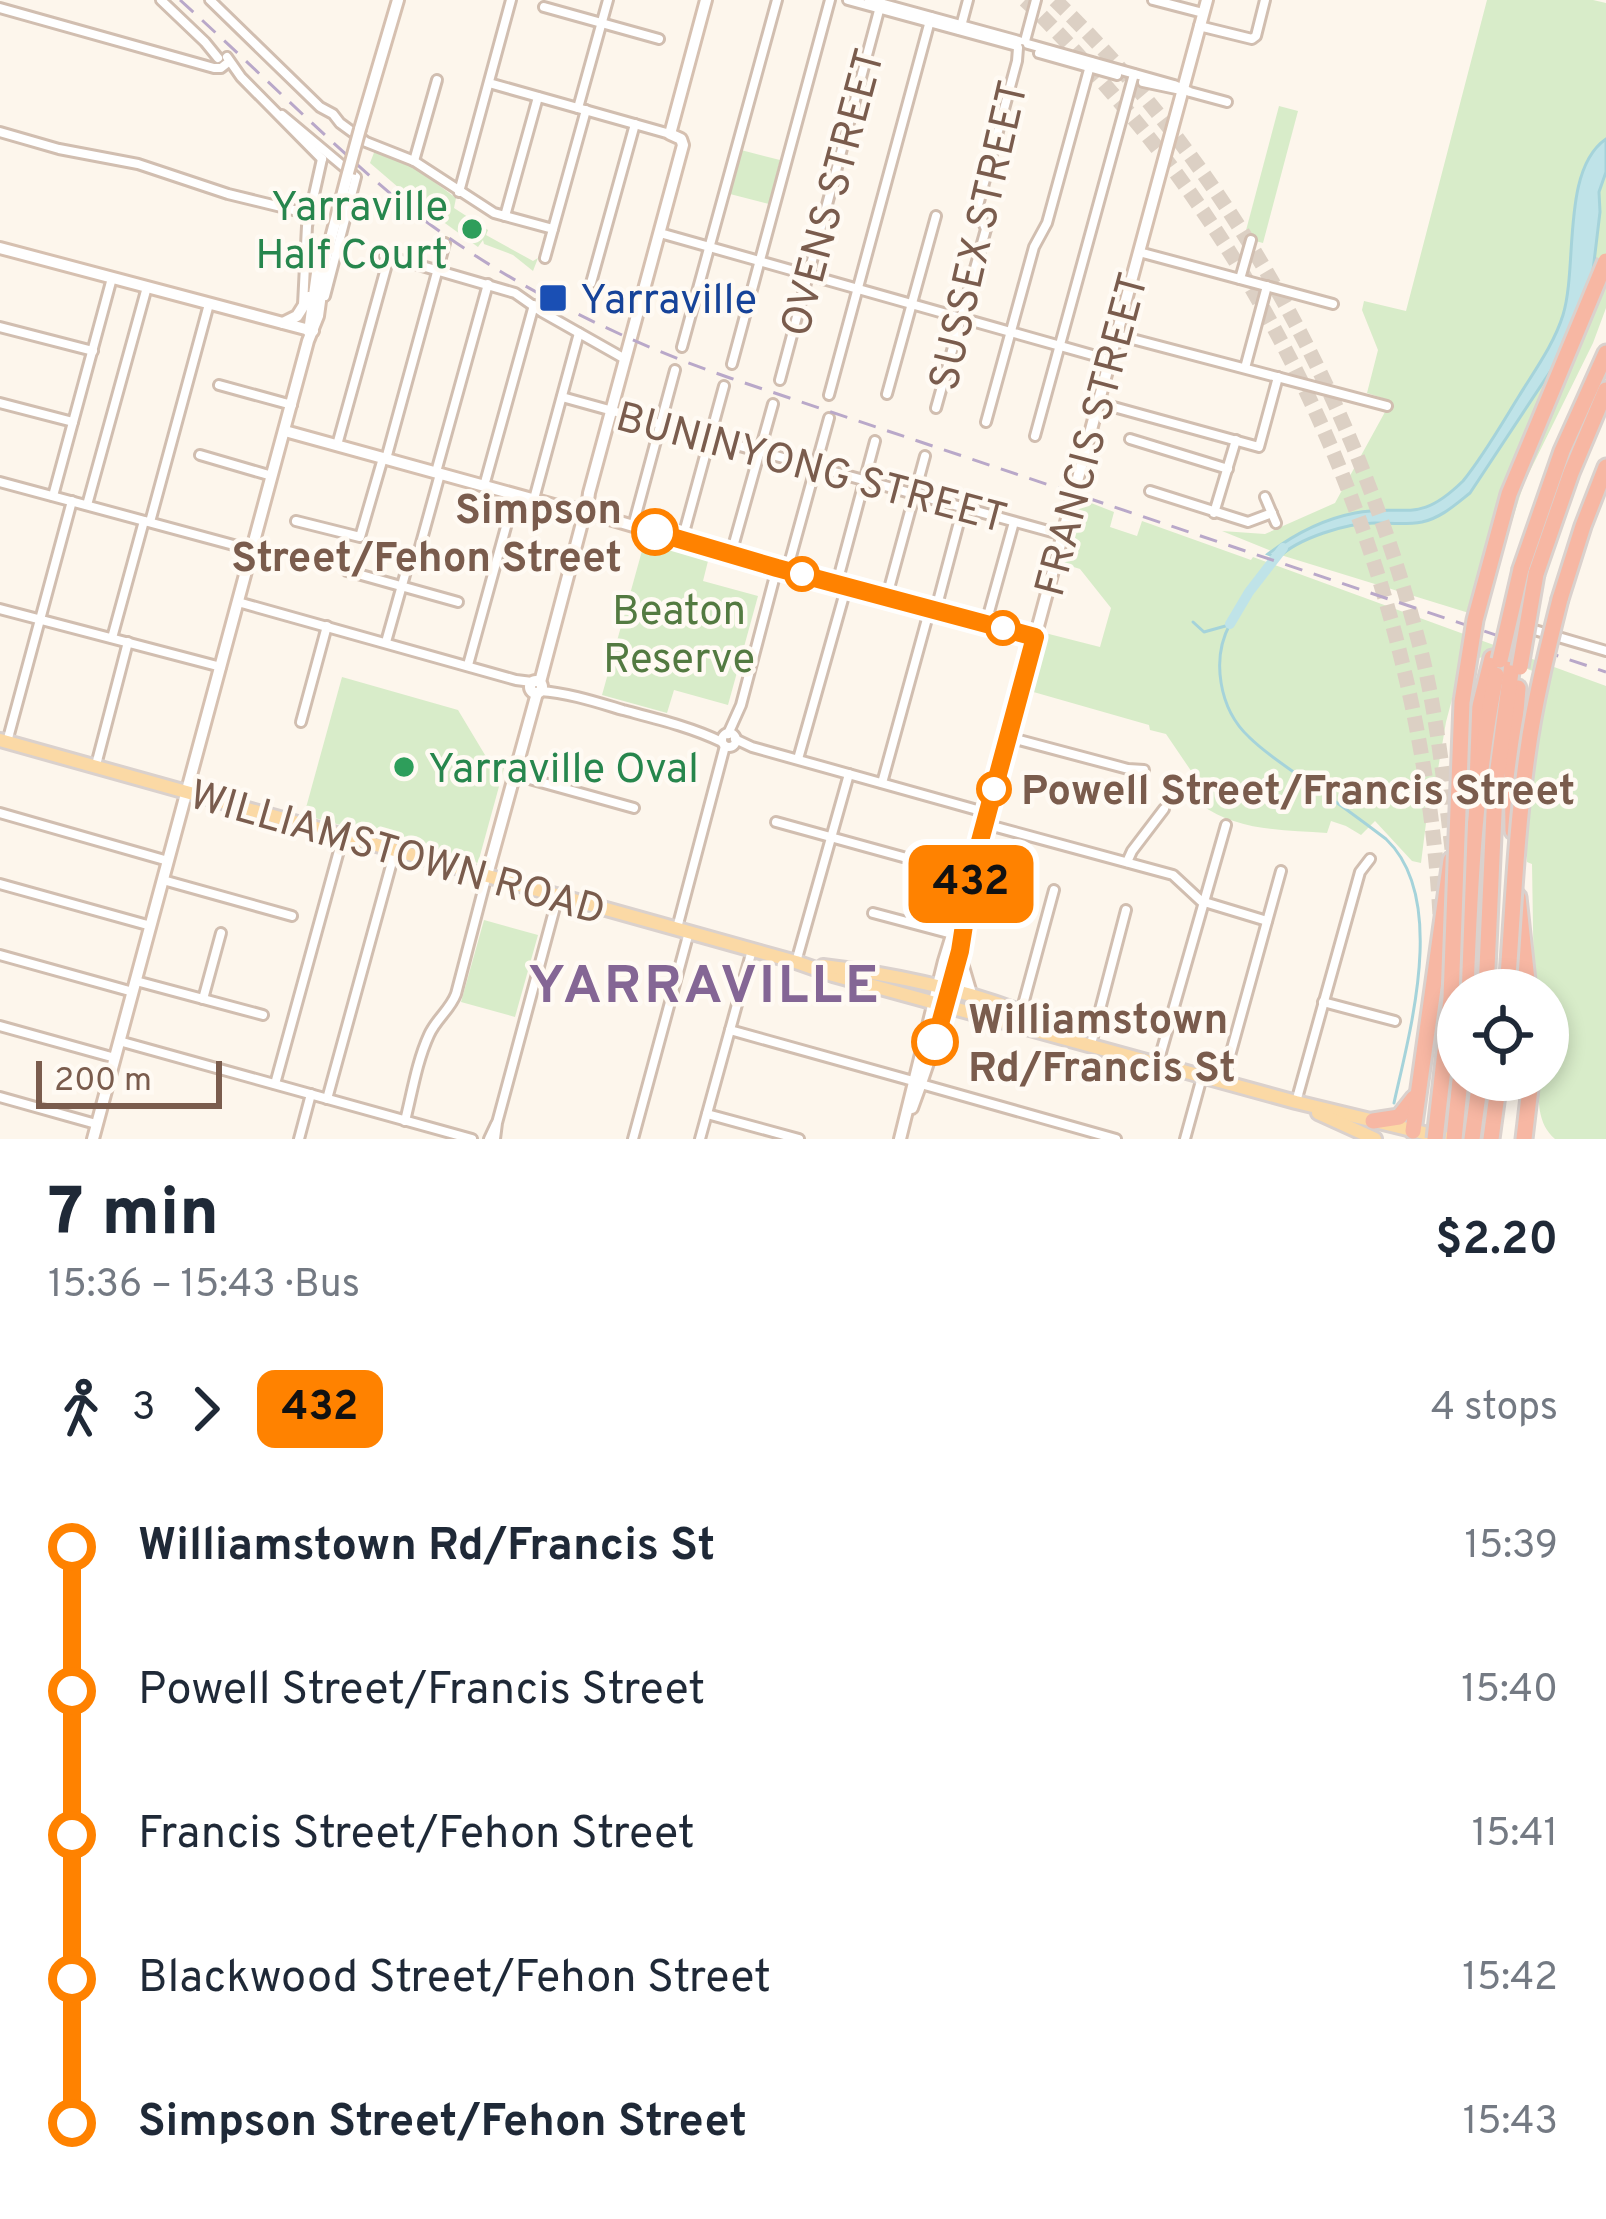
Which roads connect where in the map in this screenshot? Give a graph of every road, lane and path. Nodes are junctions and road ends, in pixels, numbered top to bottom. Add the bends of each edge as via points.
1 (160, 0) edge
2 (210, 0) edge
3 (394, 0) edge
4 (512, 0) edge
5 (608, 0) edge
6 (706, 0) edge
7 (777, 0) edge
8 (830, 0) edge
9 (848, 0) edge
10 (869, 0) edge
11 (968, 0) edge
12 (1036, 0) edge
13 (1154, 0) edge
14 (1207, 0) edge
15 (1265, 0) edge
16 (881, 6) junction
17 (544, 7) dead end
18 (899, 7) edge
19 (0, 8) edge
20 (930, 20) junction
21 (1201, 20) junction
22 (602, 23) junction
23 (960, 28) junction
24 (659, 39) dead end
25 (1022, 45) junction
26 (222, 61) junction
27 (1090, 64) junction
28 (1133, 76) junction
29 (437, 80) dead end
30 (489, 83) junction
31 (1183, 90) junction
32 (538, 97) junction
33 (1227, 102) dead end
34 (582, 109) junction
35 (635, 124) junction
36 (354, 128) junction
37 (0, 132) edge
38 (674, 136) junction
39 (326, 156) junction
40 (414, 161) junction
41 (349, 174) junction
42 (459, 192) junction
43 (310, 214) junction
44 (505, 216) junction
45 (936, 216) dead end
46 (554, 229) junction
47 (659, 233) junction
48 (1251, 240) dead end
49 (445, 243) dead end
50 (709, 247) junction
51 (0, 248) edge
52 (1139, 252) junction
53 (386, 256) dead end
54 (545, 258) dead end
55 (759, 261) junction
56 (1606, 261) edge
57 (386, 268) dead end
58 (438, 270) junction
59 (809, 275) junction
60 (112, 278) junction
61 (1240, 279) junction
62 (591, 283) dead end
63 (488, 284) junction
64 (1267, 286) junction
65 (147, 287) junction
66 (314, 288) junction
67 (859, 289) junction
68 (209, 304) junction
69 (912, 304) junction
70 (1333, 304) dead end
71 (534, 305) junction
72 (302, 308) junction
73 (962, 317) junction
74 (283, 323) junction
75 (0, 327) edge
76 (1012, 331) junction
77 (579, 333) junction
78 (310, 334) junction
79 (1117, 334) junction
80 (1060, 345) junction
81 (682, 347) dead end
82 (93, 351) junction
83 (1606, 353) edge
84 (625, 359) junction
85 (1110, 359) junction
86 (732, 364) dead end
87 (1245, 368) junction
88 (675, 370) dead end
89 (1278, 377) junction
90 (780, 380) dead end
91 (219, 385) dead end
92 (724, 386) dead end
93 (1606, 390) edge
94 (886, 394) dead end
95 (829, 395) dead end
96 (562, 397) junction
97 (0, 403) edge
98 (1099, 403) junction
99 (773, 404) dead end
100 (292, 405) junction
101 (1387, 406) dead end
102 (936, 409) dead end
103 (611, 410) junction
104 (829, 418) dead end
105 (74, 422) junction
106 (986, 422) dead end
107 (660, 424) junction
108 (285, 430) junction
109 (1036, 436) dead end
110 (710, 437) junction
111 (1130, 440) dead end
112 (1236, 440) junction
113 (875, 441) dead end
114 (337, 445) junction
115 (760, 451) junction
116 (200, 455) dead end
117 (925, 456) dead end
118 (384, 458) junction
119 (816, 467) junction
120 (1606, 467) edge
121 (1228, 469) junction
122 (438, 473) junction
123 (272, 476) junction
124 (865, 480) junction
125 (0, 482) edge
126 (484, 486) junction
127 (1150, 491) dead end
128 (515, 494) junction
129 (914, 494) junction
130 (53, 496) junction
131 (1265, 497) dead end
132 (534, 500) junction
133 (72, 501) junction
134 (87, 505) junction
135 (963, 508) junction
136 (1214, 513) junction
137 (585, 514) junction
138 (296, 520) dead end
139 (147, 521) junction
140 (1014, 522) junction
141 (633, 526) junction
142 (1063, 535) junction
143 (682, 540) junction
144 (252, 550) junction
145 (731, 554) junction
146 (782, 569) junction
147 (347, 571) dead end
148 (1529, 572) junction
149 (842, 584) junction
150 (402, 587) junction
151 (887, 596) junction
152 (238, 602) junction
153 (458, 602) dead end
154 (0, 609) edge
155 (933, 609) junction
156 (40, 620) junction
157 (986, 623) junction
158 (327, 626) junction
159 (1532, 629) dead end
160 (1035, 637) junction
161 (112, 638) junction
162 (128, 642) junction
163 (386, 642) junction
164 (1606, 651) edge
165 (1506, 662) junction
166 (468, 665) junction
167 (220, 667) junction
168 (536, 687) junction
169 (302, 722) dead end
170 (1008, 737) junction
171 (729, 740) junction
172 (3, 741) edge
173 (798, 760) junction
174 (95, 766) junction
175 (1144, 770) dead end
176 (513, 774) junction
177 (849, 774) junction
178 (882, 783) junction
179 (187, 792) junction
180 (634, 808) dead end
181 (1164, 809) dead end
182 (0, 814) edge
183 (986, 819) junction
184 (776, 822) dead end
185 (1226, 825) dead end
186 (343, 836) junction
187 (830, 838) junction
188 (395, 850) junction
189 (902, 857) dead end
190 (1370, 859) dead end
191 (168, 861) junction
192 (1127, 862) junction
193 (973, 867) junction
194 (1281, 872) dead end
195 (487, 875) junction
196 (163, 880) junction
197 (0, 884) edge
198 (1054, 890) dead end
199 (558, 896) junction
200 (1204, 903) junction
201 (1126, 910) dead end
202 (873, 913) dead end
203 (292, 916) dead end
204 (1267, 921) junction
205 (151, 926) junction
206 (683, 931) junction
207 (221, 933) dead end
208 (952, 934) junction
209 (752, 950) junction
210 (960, 951) junction
211 (0, 955) edge
212 (796, 962) junction
213 (1467, 969) edge
214 (1487, 969) edge
215 (1509, 969) edge
216 (1526, 969) edge
217 (134, 987) junction
218 (941, 996) junction
219 (972, 997) junction
220 (203, 999) junction
221 (1324, 1002) junction
222 (1021, 1012) junction
223 (263, 1015) dead end
224 (1395, 1022) dead end
225 (0, 1026) edge
226 (730, 1030) junction
227 (119, 1041) junction
228 (1090, 1044) junction
229 (115, 1058) junction
230 (1158, 1063) junction
231 (1421, 1073) junction
232 (1202, 1076) junction
233 (1222, 1081) junction
234 (917, 1083) junction
235 (275, 1084) junction
236 (311, 1094) junction
237 (0, 1097) edge
238 (327, 1099) junction
239 (1458, 1101) tunnel mouth
240 (1477, 1101) edge
241 (1496, 1101) edge
242 (1530, 1101) edge
243 (1534, 1101) edge
244 (1296, 1102) junction
245 (707, 1114) junction
246 (405, 1120) junction
247 (1373, 1120) junction
248 (1473, 1132) edge
249 (1492, 1134) edge
250 (95, 1135) edge
251 (1412, 1135) edge
252 (456, 1137) edge
253 (299, 1139) edge
254 (472, 1139) edge
255 (492, 1139) edge
256 (633, 1139) edge
257 (700, 1139) edge
258 (799, 1139) edge
259 (900, 1139) edge
260 (1116, 1139) edge
261 (1185, 1139) edge
262 (1375, 1139) edge
263 (1435, 1139) edge
264 (1451, 1139) edge
265 (1524, 1139) edge
266 (1536, 1139) edge

1 - 26 street
2 - 36 street via 321,108
3 - 36 main road
4 - 30 street
5 - 22 street
6 - 38 main road
7 - 50 street
8 - 55 street
9 - 16 street
10 - 16 street
11 - 23 street
12 - 25 street, SUSSEX STREET
13 - 21 street
14 - 21 main road, FRANCIS STREET
15 - 21 street via 1254,38
16 - 18 street
16 - 59 street, OVENS STREET
17 - 22 street
18 - 20 street
19 - 26 street via 203,63
20 - 23 street
20 - 67 street
21 - 31 main road, FRANCIS STREET
22 - 24 street
22 - 34 street
23 - 25 street
25 - 27 street
25 - 73 street, SUSSEX STREET via 977,208 986,229
26 - 39 street
27 - 28 street
27 - 76 street
28 - 31 street
28 - 80 street
29 - 40 street
30 - 32 street
30 - 42 street
31 - 33 street
31 - 52 main road, FRANCIS STREET
32 - 34 street
32 - 44 street
34 - 35 street
34 - 46 street
35 - 38 street
35 - 62 street
36 - 40 street
36 - 41 main road, bridge
37 - 43 street
38 - 47 main road via 683,145
39 - 41 street via 355,175
39 - 43 street
40 - 42 street
41 - 66 main road
41 - 78 main road
42 - 44 street
43 - 72 street
44 - 46 street
45 - 69 street
46 - 54 street
47 - 50 street
47 - 84 main road
48 - 61 street
49 - 58 street
50 - 55 street
50 - 81 street
51 - 60 main road
52 - 61 street
52 - 79 main road, FRANCIS STREET
53 - 58 street
55 - 59 street
55 - 86 street
56 - 263 highway, bridge via 1509,494 1475,620 1461,722 1452,976
57 - 114 street
58 - 63 street
58 - 118 street
59 - 67 street
59 - 90 street, OVENS STREET
60 - 65 main road
60 - 82 street
61 - 64 street
63 - 71 street
63 - 122 street
64 - 70 street
64 - 87 street
65 - 68 main road
65 - 134 street
66 - 72 main road
66 - 78 main road
67 - 69 street
67 - 95 street
68 - 74 main road
68 - 139 street
69 - 73 street
69 - 94 street
71 - 77 street
71 - 126 street
72 - 74 main road
73 - 76 street
73 - 102 street, SUSSEX STREET
74 - 78 main road
75 - 82 street
76 - 80 street
76 - 106 street
77 - 84 street
77 - 96 street
78 - 100 main road
79 - 85 main road, FRANCIS STREET
79 - 87 street
80 - 85 street
80 - 109 street
82 - 105 street
83 - 148 highway via 1556,467
84 - 103 main road
85 - 98 main road, FRANCIS STREET
87 - 89 street
88 - 107 street
89 - 101 street
89 - 112 street via 1259,447
91 - 100 street
92 - 110 street
93 - 148 highway
96 - 103 street, BUNINYONG STREET
96 - 132 street
97 - 105 street
98 - 112 street
98 - 142 main road, FRANCIS STREET
99 - 115 street
100 - 108 main road
103 - 107 street, BUNINYONG STREET
103 - 137 main road
104 - 119 street
105 - 130 street
107 - 110 street, BUNINYONG STREET
107 - 141 street
108 - 114 main road
108 - 123 main road
110 - 115 street, BUNINYONG STREET
110 - 143 street
111 - 121 street
112 - 121 street
113 - 124 street
114 - 118 main road
115 - 119 street, BUNINYONG STREET
115 - 145 street
116 - 123 street
117 - 129 street
118 - 122 main road
118 - 138 street via 360,537
119 - 124 street, BUNINYONG STREET
119 - 146 street
120 - 215 highway, bridge via 1542,673
121 - 136 street
122 - 126 main road
122 - 150 street
123 - 144 main road
124 - 129 street, BUNINYONG STREET
124 - 149 street
125 - 130 street
126 - 128 main road
127 - 136 street
128 - 132 main road
128 - 166 street
129 - 135 street, BUNINYONG STREET
129 - 151 street
130 - 133 street
131 - 136 street via 1274,518 1249,522
132 - 137 main road
133 - 134 street
133 - 156 street
134 - 139 street
135 - 140 street, BUNINYONG STREET
135 - 155 street
137 - 141 main road
137 - 168 main road
139 - 144 street
139 - 161 street
140 - 142 street, BUNINYONG STREET
140 - 157 street
141 - 143 main road
142 - 160 main road, FRANCIS STREET
143 - 145 main road
144 - 152 main road
145 - 146 main road
146 - 149 main road
146 - 171 street
147 - 150 street
148 - 165 highway, bridge
149 - 151 main road
149 - 173 street
150 - 153 street
150 - 163 street
151 - 155 main road
152 - 158 street
152 - 167 main road
154 - 156 street
155 - 157 main road
155 - 178 street
156 - 161 street
156 - 172 street
157 - 160 main road
158 - 163 street
158 - 169 street
159 - 164 street
160 - 170 main road, FRANCIS STREET
161 - 162 street
162 - 167 street
162 - 174 street
163 - 166 street
165 - 213 highway via 1476,800
165 - 214 highway
165 - 216 highway
165 - 231 highway via 1475,722
166 - 168 street
167 - 179 main road
168 - 171 street
168 - 176 main road
170 - 175 street
170 - 183 main road, FRANCIS STREET
171 - 173 street
171 - 206 street
172 - 174 main road, WILLIAMSTOWN ROAD
173 - 177 street
174 - 179 main road, WILLIAMSTOWN ROAD
176 - 180 street
176 - 195 main road
177 - 178 street
177 - 187 street
178 - 183 street
179 - 186 main road, WILLIAMSTOWN ROAD
179 - 191 main road
181 - 192 street
182 - 191 street
183 - 192 street
183 - 193 main road, FRANCIS STREET
184 - 187 street
185 - 200 street
186 - 188 main road, WILLIAMSTOWN ROAD
186 - 235 street
187 - 189 street
187 - 212 street
188 - 195 main road, WILLIAMSTOWN ROAD
188 - 238 street
190 - 221 street
191 - 196 main road
192 - 200 street via 1176,876
193 - 208 main road, FRANCIS STREET
193 - 210 main road, FRANCIS STREET
194 - 204 street
195 - 199 main road, WILLIAMSTOWN ROAD
195 - 246 street via 456,994 427,1038
196 - 203 street
196 - 205 main road
197 - 205 street
198 - 222 street
199 - 206 main road, WILLIAMSTOWN ROAD
199 - 255 street
200 - 204 street
200 - 230 street
201 - 228 street
202 - 208 street
204 - 233 street
205 - 217 main road
206 - 209 main road, WILLIAMSTOWN ROAD
206 - 256 street
207 - 220 street
208 - 218 main road, FRANCIS STREET
209 - 212 main road, WILLIAMSTOWN ROAD
209 - 226 street
210 - 218 main road, FRANCIS STREET
210 - 219 main road
211 - 217 street
212 - 218 main road, WILLIAMSTOWN ROAD
217 - 220 street
217 - 227 main road
218 - 219 main road, WILLIAMSTOWN ROAD
218 - 228 main road, WILLIAMSTOWN ROAD
218 - 234 main road, FRANCIS STREET
219 - 222 main road, WILLIAMSTOWN ROAD
220 - 223 street
221 - 224 street
221 - 244 street
222 - 228 main road, WILLIAMSTOWN ROAD
225 - 229 street
226 - 234 street
226 - 245 street
227 - 229 main road
227 - 235 street
228 - 230 main road, WILLIAMSTOWN ROAD
229 - 250 main road
230 - 232 main road, WILLIAMSTOWN ROAD
231 - 247 highway via 1404,1112
231 - 251 highway
232 - 233 main road, WILLIAMSTOWN ROAD
232 - 261 street
233 - 244 main road, WILLIAMSTOWN ROAD
234 - 259 main road, FRANCIS STREET
234 - 260 street
235 - 236 street
236 - 238 street
236 - 253 street
237 - 250 street
238 - 246 street
239 - 264 highway
240 - 248 highway
241 - 249 highway
242 - 265 highway
243 - 266 highway
244 - 247 main road, WILLIAMSTOWN ROAD
244 - 262 main road, WILLIAMSTOWN ROAD
245 - 257 street
245 - 258 street
246 - 252 street
247 - 251 main road, WILLIAMSTOWN ROAD
251 - 264 main road, WILLIAMSTOWN ROAD
252 - 254 street

